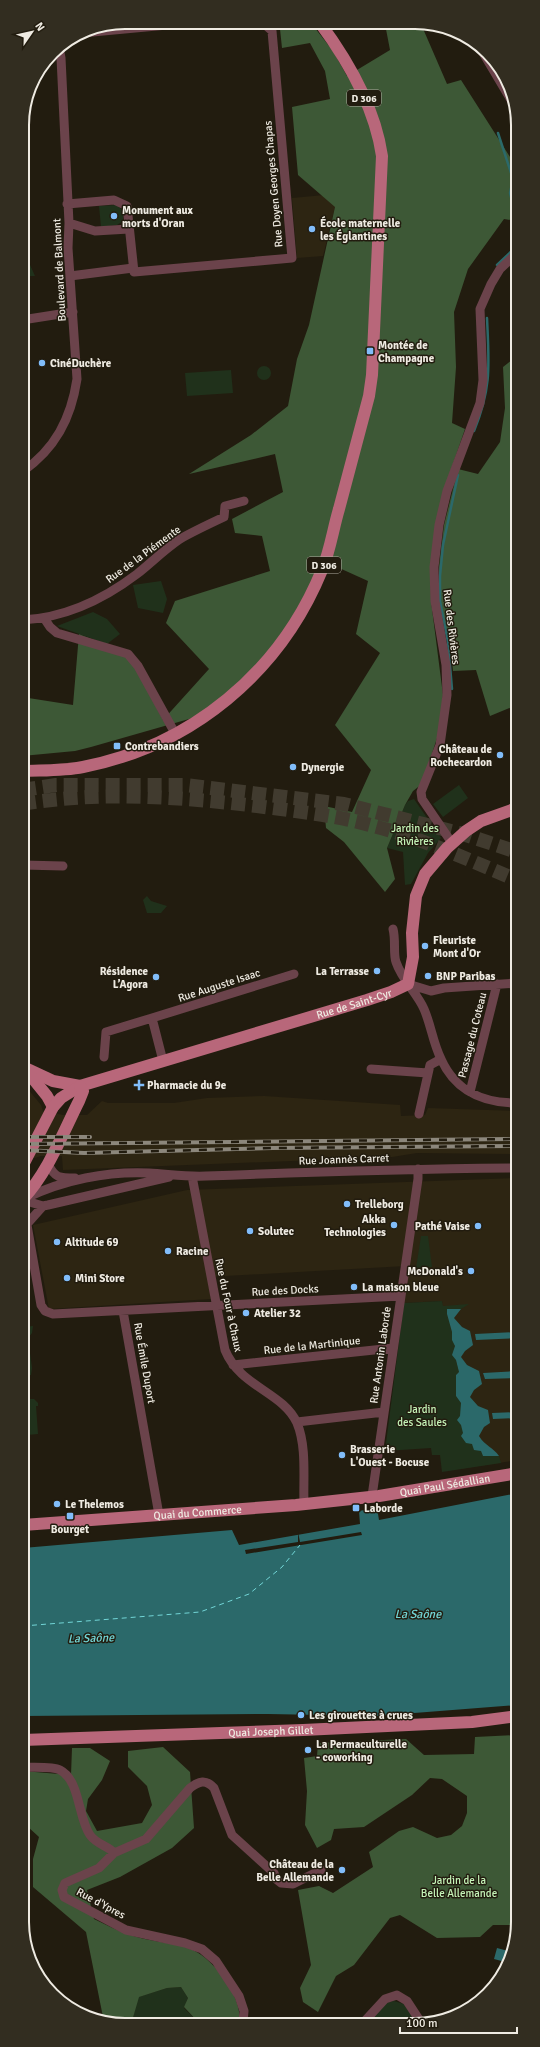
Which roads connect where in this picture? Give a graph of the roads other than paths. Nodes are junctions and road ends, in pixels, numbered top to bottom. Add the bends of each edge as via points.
1 (125, 29) edge
2 (270, 29) edge
3 (324, 29) edge
4 (112, 30) edge
5 (60, 55) edge
6 (493, 69) edge
7 (501, 84) edge
8 (67, 204) junction
9 (69, 223) junction
10 (129, 229) junction
11 (511, 259) edge
12 (133, 268) junction
13 (70, 276) junction
14 (73, 312) junction
15 (29, 319) edge
16 (29, 466) edge
17 (244, 501) dead end
18 (44, 618) junction
19 (29, 619) edge
20 (176, 735) junction
21 (29, 771) edge
22 (511, 810) edge
23 (452, 842) junction
24 (29, 865) edge
25 (63, 866) dead end
26 (394, 929) dead end
27 (294, 974) dead end
28 (511, 983) edge
29 (408, 984) junction
30 (498, 984) junction
31 (152, 1018) junction
32 (104, 1057) dead end
33 (441, 1059) junction
34 (163, 1061) junction
35 (371, 1069) dead end
36 (29, 1070) edge
37 (428, 1073) junction
38 (29, 1074) edge
39 (80, 1086) junction
40 (470, 1092) junction
41 (511, 1103) edge
42 (53, 1107) junction
43 (419, 1114) dead end
44 (29, 1153) edge
45 (48, 1164) junction
46 (511, 1168) edge
47 (418, 1169) junction
48 (106, 1175) junction
49 (172, 1176) junction
50 (192, 1176) junction
51 (82, 1178) junction
52 (29, 1192) edge
53 (109, 1192) junction
54 (29, 1197) edge
55 (29, 1201) edge
56 (43, 1206) junction
57 (29, 1222) edge
58 (29, 1236) edge
59 (401, 1296) junction
60 (217, 1306) junction
61 (124, 1311) junction
62 (393, 1348) junction
63 (233, 1365) junction
64 (384, 1412) junction
65 (297, 1422) junction
66 (511, 1474) edge
67 (372, 1496) junction
68 (304, 1504) junction
69 (159, 1515) junction
70 (29, 1525) edge
71 (511, 1717) edge
72 (29, 1740) edge
73 (29, 1768) edge
74 (114, 1853) junction
75 (321, 1870) dead end
76 (243, 2018) edge
77 (367, 2018) edge
78 (418, 2018) edge

1 - 4 street
2 - 12 street, Rue Doyen Georges Chapas via 272,31 292,258 134,272
3 - 20 main road, D 306 via 338,48 369,108 382,156 369,396 322,570 294,624 261,668 237,692
5 - 8 street, Boulevard de Balmont
6 - 7 street
8 - 9 street, Boulevard de Balmont
8 - 10 street via 114,200 127,206
9 - 10 street via 95,231
9 - 13 street, Boulevard de Balmont
10 - 12 street
11 - 23 street, Rue des Rivières via 500,269 480,309 483,380 480,403 447,491 434,567 435,601 446,665 447,695 440,745 422,792 422,799
12 - 13 street, Rue Doyen Georges Chapas
13 - 14 street, Boulevard de Balmont
14 - 15 street
14 - 16 street, Boulevard de Balmont via 76,379 74,395 68,416 48,451
17 - 18 street, Rue de la Piémente via 225,506 224,517 180,540 109,593 77,608
18 - 19 street, Rue de la Piémente
18 - 20 street via 57,633 128,654 138,666
20 - 21 main road, D 306 via 143,749 82,768
22 - 23 main road via 481,821
23 - 29 main road via 426,874 416,896 412,933 413,958
24 - 25 street
26 - 29 street via 396,964
27 - 31 street, Rue Auguste Isaac
28 - 30 street
29 - 30 street via 431,991
29 - 33 street via 424,1008
29 - 34 main road, Rue de Saint-Cyr via 367,1000
30 - 40 street, Passage du Coteau
31 - 32 street, Rue Auguste Isaac via 106,1032
31 - 34 street
33 - 37 street via 430,1065
33 - 40 street via 450,1075 462,1088
34 - 39 main road, Rue de Saint-Cyr
35 - 37 street
36 - 39 main road via 57,1082
37 - 43 street
38 - 42 main road
39 - 42 main road, Rue de Saint-Cyr via 61,1098
39 - 45 main road via 83,1091 81,1098
40 - 41 street via 479,1098 498,1103
42 - 44 main road, Rue de Saint-Cyr
45 - 51 street via 52,1173 60,1178
45 - 52 main road
46 - 47 street, Rue Joannès Carret
47 - 50 street, Rue Joannès Carret
47 - 59 street, Rue Antonin Laborde
48 - 49 street, Rue Joannès Carret via 149,1173
48 - 51 street, Rue Joannès Carret
48 - 53 street
49 - 50 street, Rue Joannès Carret
49 - 53 street, Rue Joannès Carret
50 - 60 street, Rue du Four à Chaux
51 - 54 street, Rue Joannès Carret
53 - 56 street, Rue Joannès Carret
55 - 56 street, Rue Joannès Carret
56 - 57 street
58 - 61 street, Rue Émile Duport via 41,1305 45,1311 53,1314
59 - 60 street, Rue des Docks
59 - 62 street, Rue Antonin Laborde
60 - 61 street, Rue des Docks
60 - 63 street, Rue du Four à Chaux via 225,1350
61 - 69 street, Rue Émile Duport
62 - 63 street, Rue de la Martinique
62 - 64 street, Rue Antonin Laborde
63 - 65 street, Rue du Four à Chaux via 247,1380 284,1406
64 - 65 street
64 - 67 street, Rue Antonin Laborde
65 - 68 street, Rue du Four à Chaux via 302,1438
66 - 67 main road, Quai Paul Sédallian
67 - 68 main road, Quai du Commerce
68 - 69 main road, Quai du Commerce
69 - 70 main road, Quai du Commerce
71 - 72 main road, Quai Joseph Gillet via 472,1722
73 - 74 street via 59,1770 72,1782 89,1835 99,1845 111,1849
74 - 75 street via 146,1839 190,1788 196,1783 203,1782 214,1788 232,1835 274,1874 280,1883 293,1884
74 - 76 street, Rue d'Ypres via 99,1868 65,1883 62,1890 64,1897 126,1930 202,1949 216,1961 239,1996
77 - 78 street via 385,1998 397,1995 407,2000

